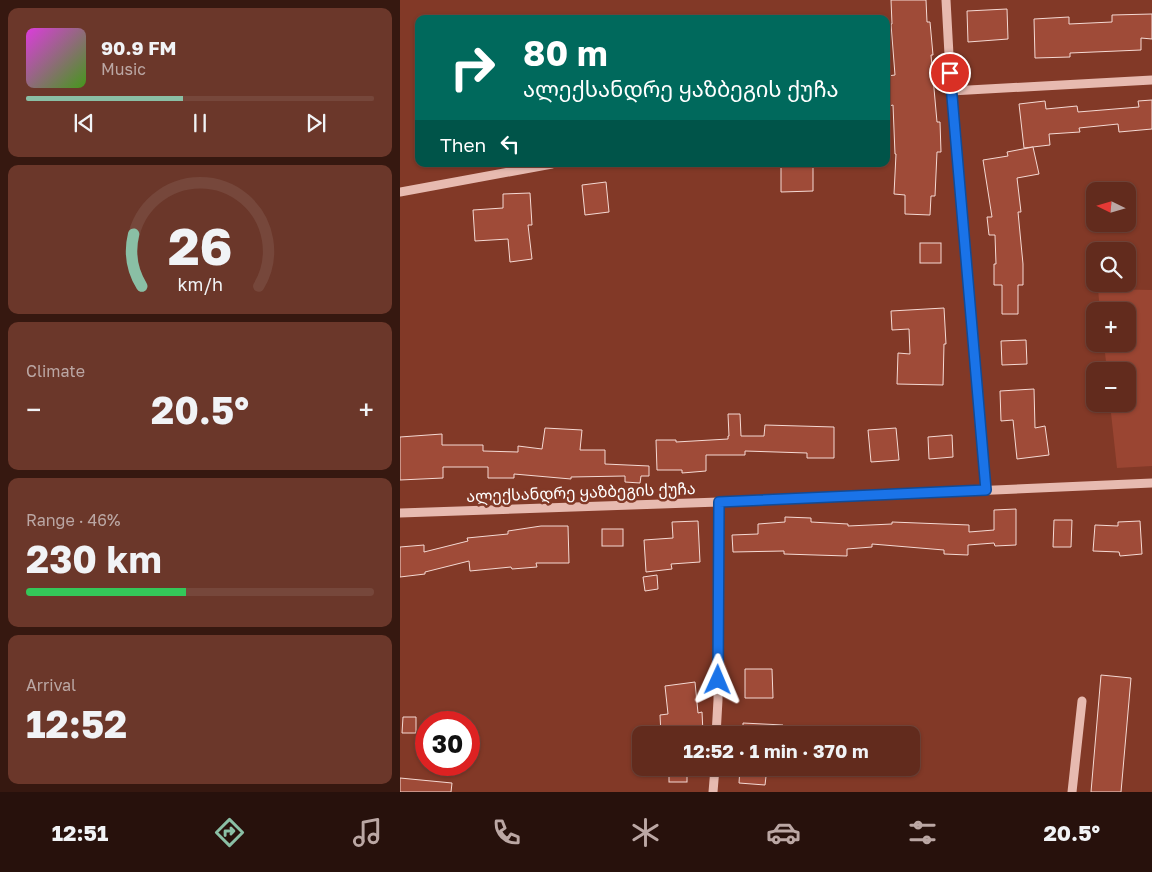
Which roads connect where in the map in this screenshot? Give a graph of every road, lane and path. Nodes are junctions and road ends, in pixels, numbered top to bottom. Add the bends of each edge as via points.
1 (946, 0) edge
2 (1152, 80) edge
3 (951, 91) junction
4 (536, 167) edge
5 (400, 192) edge
6 (1152, 483) edge
7 (986, 490) junction
8 (719, 502) junction
9 (400, 513) edge
10 (1082, 702) dead end
11 (717, 726) edge
12 (715, 776) edge
13 (714, 792) edge
14 (1072, 792) edge

1 - 3 street
2 - 3 street
3 - 7 street
4 - 5 street
6 - 7 street, ალექსანდრე ყაზბეგის ქუჩა
7 - 8 street, ალექსანდრე ყაზბეგის ქუჩა
8 - 9 street, ალექსანდრე ყაზბეგის ქუჩა
8 - 11 street
10 - 14 street
12 - 13 street

